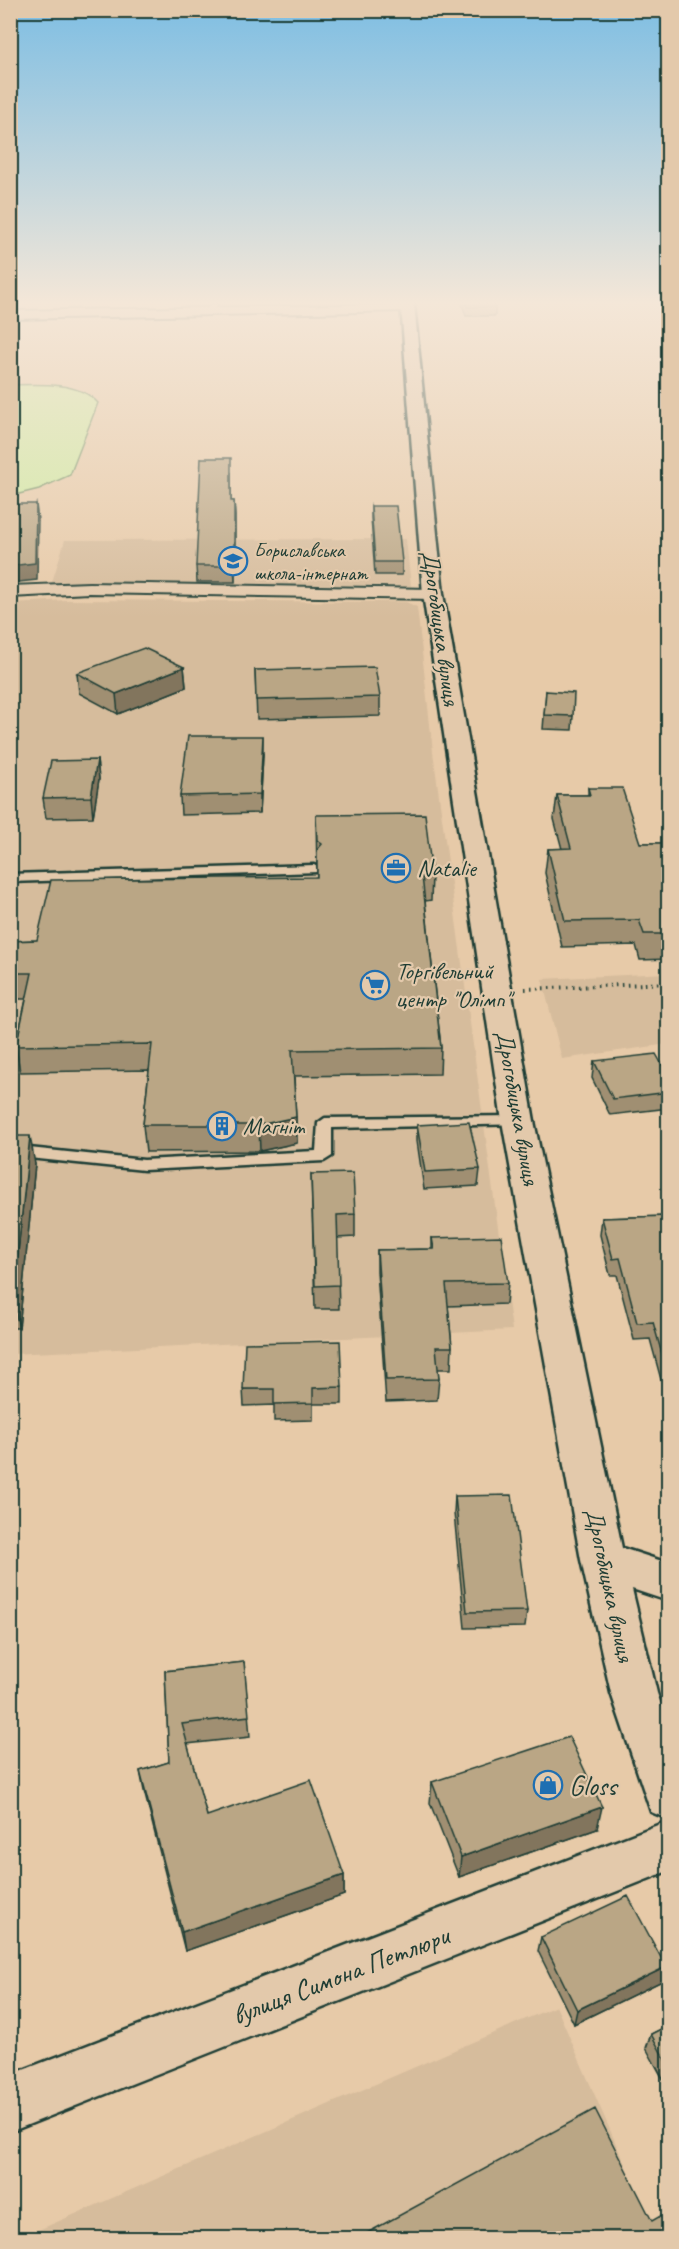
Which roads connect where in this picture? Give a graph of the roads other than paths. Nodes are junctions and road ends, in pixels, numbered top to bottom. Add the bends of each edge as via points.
1 (416, 409) edge
2 (10, 592) edge
3 (433, 594) junction
4 (314, 869) edge
5 (10, 878) edge
6 (518, 1121) junction
7 (10, 1151) edge
8 (603, 1560) junction
9 (669, 1582) edge
10 (669, 1795) edge
11 (669, 1846) edge
12 (10, 2104) edge

1 - 3 main road, Дрогобицька вулиця
2 - 3 street via 88,588
3 - 6 main road, Дрогобицька вулиця
4 - 5 lane
6 - 7 lane via 325,1123 324,1156 144,1165
6 - 8 main road, Дрогобицька вулиця
8 - 9 main road
8 - 10 main road, Дрогобицька вулиця via 634,1693
11 - 12 main road, вулиця Симона Петлюри

